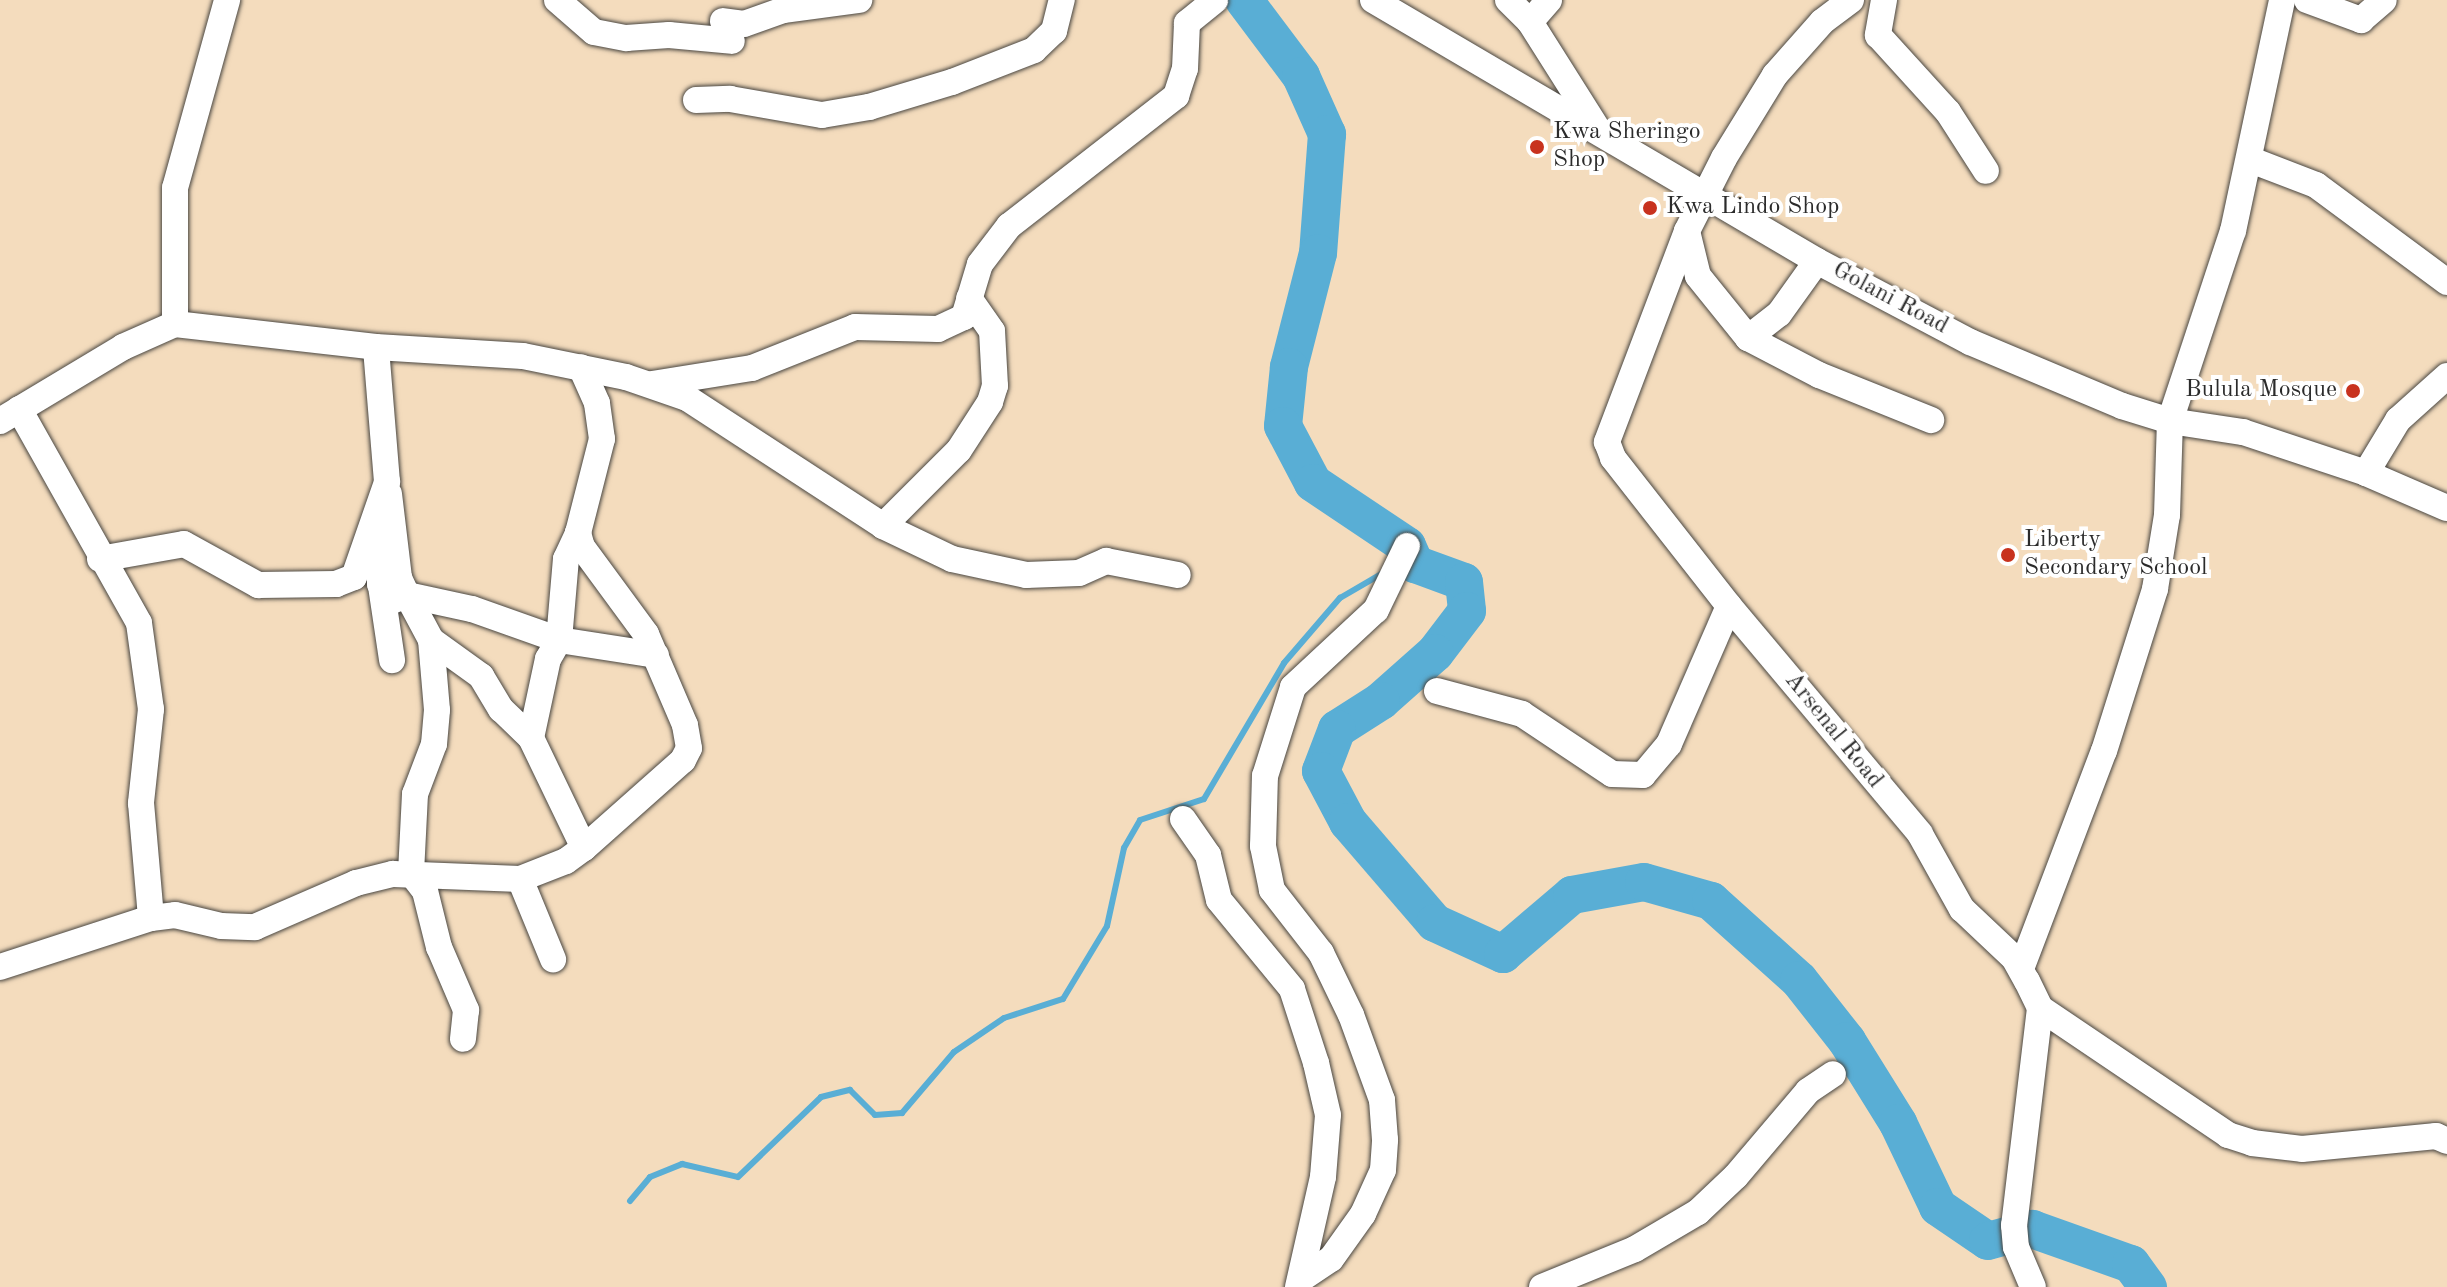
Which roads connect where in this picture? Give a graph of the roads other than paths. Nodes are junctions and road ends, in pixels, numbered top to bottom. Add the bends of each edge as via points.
1 (227, 0) edge
2 (557, 0) edge
3 (859, 0) edge
4 (1062, 0) edge
5 (1215, 0) edge
6 (1373, 0) edge
7 (1508, 0) edge
8 (1549, 0) edge
9 (1851, 0) edge
10 (1884, 0) edge
11 (2282, 0) edge
12 (2307, 0) edge
13 (2384, 0) edge
14 (1530, 22) junction
15 (696, 100) dead end
16 (1602, 135) junction
17 (2251, 160) junction
18 (1986, 171) dead end
19 (1705, 195) junction
20 (1687, 231) junction
21 (1817, 261) junction
22 (2447, 282) edge
23 (969, 298) junction
24 (175, 324) junction
25 (1748, 338) junction
26 (376, 347) junction
27 (581, 367) junction
28 (2447, 376) edge
29 (652, 384) junction
30 (10, 415) edge
31 (1931, 420) dead end
32 (2170, 421) junction
33 (2366, 473) junction
34 (387, 482) junction
35 (2447, 508) edge
36 (379, 516) junction
37 (883, 526) junction
38 (578, 533) junction
39 (1407, 546) dead end
40 (100, 559) junction
41 (1178, 575) dead end
42 (394, 590) junction
43 (1729, 606) junction
44 (427, 630) junction
45 (559, 640) junction
46 (656, 655) junction
47 (392, 660) dead end
48 (1437, 691) dead end
49 (531, 738) junction
50 (1183, 819) dead end
51 (584, 848) junction
52 (411, 873) junction
53 (520, 879) junction
54 (151, 918) junction
55 (553, 959) dead end
56 (0, 967) edge
57 (2021, 969) junction
58 (2040, 1008) junction
59 (463, 1039) dead end
60 (1833, 1074) dead end
61 (2447, 1143) edge
62 (1300, 1283) edge
63 (1542, 1287) edge
64 (2033, 1287) edge

1 - 24 street via 175,188
2 - 3 street via 594,32 626,38 727,31 783,10
4 - 15 street via 1054,31 1034,50 869,107 822,115 730,99
5 - 23 street via 1187,23 1185,69 1176,96 1009,226 989,247
6 - 16 street, Golani Road
7 - 14 street
8 - 14 street
9 - 19 street, Arsenal Road via 1822,22 1775,75
10 - 18 street via 1878,35 1948,112
11 - 17 street
12 - 13 street via 2361,20
14 - 16 street
16 - 19 street, Golani Road
17 - 22 street via 2316,185
17 - 32 street
19 - 20 street, Arsenal Road
19 - 21 street, Golani Road
20 - 25 street via 1698,276
20 - 43 street, Arsenal Road via 1607,442 1613,458
21 - 25 street via 1779,314
21 - 32 street, Golani Road via 1970,342
23 - 29 street via 964,317 938,329 855,327 752,368
23 - 37 street via 992,331 995,386 990,402 959,450
24 - 26 street
24 - 30 street via 152,331
25 - 31 street via 1806,369
26 - 27 street via 523,356
26 - 34 street
27 - 29 street
27 - 38 street via 597,403 602,439
28 - 33 street via 2398,420
29 - 37 street via 719,416
30 - 40 street
32 - 33 street, Golani Road via 2243,432
32 - 57 street via 2167,515 2147,617 2082,814
33 - 35 street, Golani Road
34 - 36 street
34 - 42 street
36 - 40 street via 354,577 336,584 258,585 184,544
36 - 42 street
37 - 41 street via 952,559 1007,574 1079,573 1106,561
38 - 45 street via 566,559
38 - 46 street via 587,560 627,604
39 - 62 street via 1376,610 1293,687 1265,776 1263,846 1272,890 1321,953 1356,1026 1382,1100 1385,1140 1383,1170 1363,1214 1331,1259
40 - 54 street via 139,623 148,671 151,709 141,803
42 - 44 street
42 - 45 street via 472,609
42 - 47 street
43 - 48 street via 1669,744 1643,775 1612,774 1522,714
43 - 57 street, Arsenal Road via 1920,834 1962,909
44 - 49 street via 453,658 481,676 501,709
44 - 52 street via 437,710 434,744 415,794
45 - 46 street
45 - 49 street via 548,659
46 - 51 street via 689,748
49 - 51 street
50 - 62 street via 1208,855 1219,900 1292,989 1316,1063 1328,1115 1323,1177
51 - 53 street via 548,870
52 - 53 street
52 - 54 street via 356,883 255,927 221,926 175,915
52 - 59 street via 425,891 439,947 466,1010
53 - 55 street
54 - 56 street
57 - 58 street, Arsenal Road
58 - 61 street via 2228,1135 2252,1143 2302,1149 2436,1136
58 - 64 street via 2014,1225 2016,1247
60 - 63 street via 1808,1091 1698,1212 1635,1249

